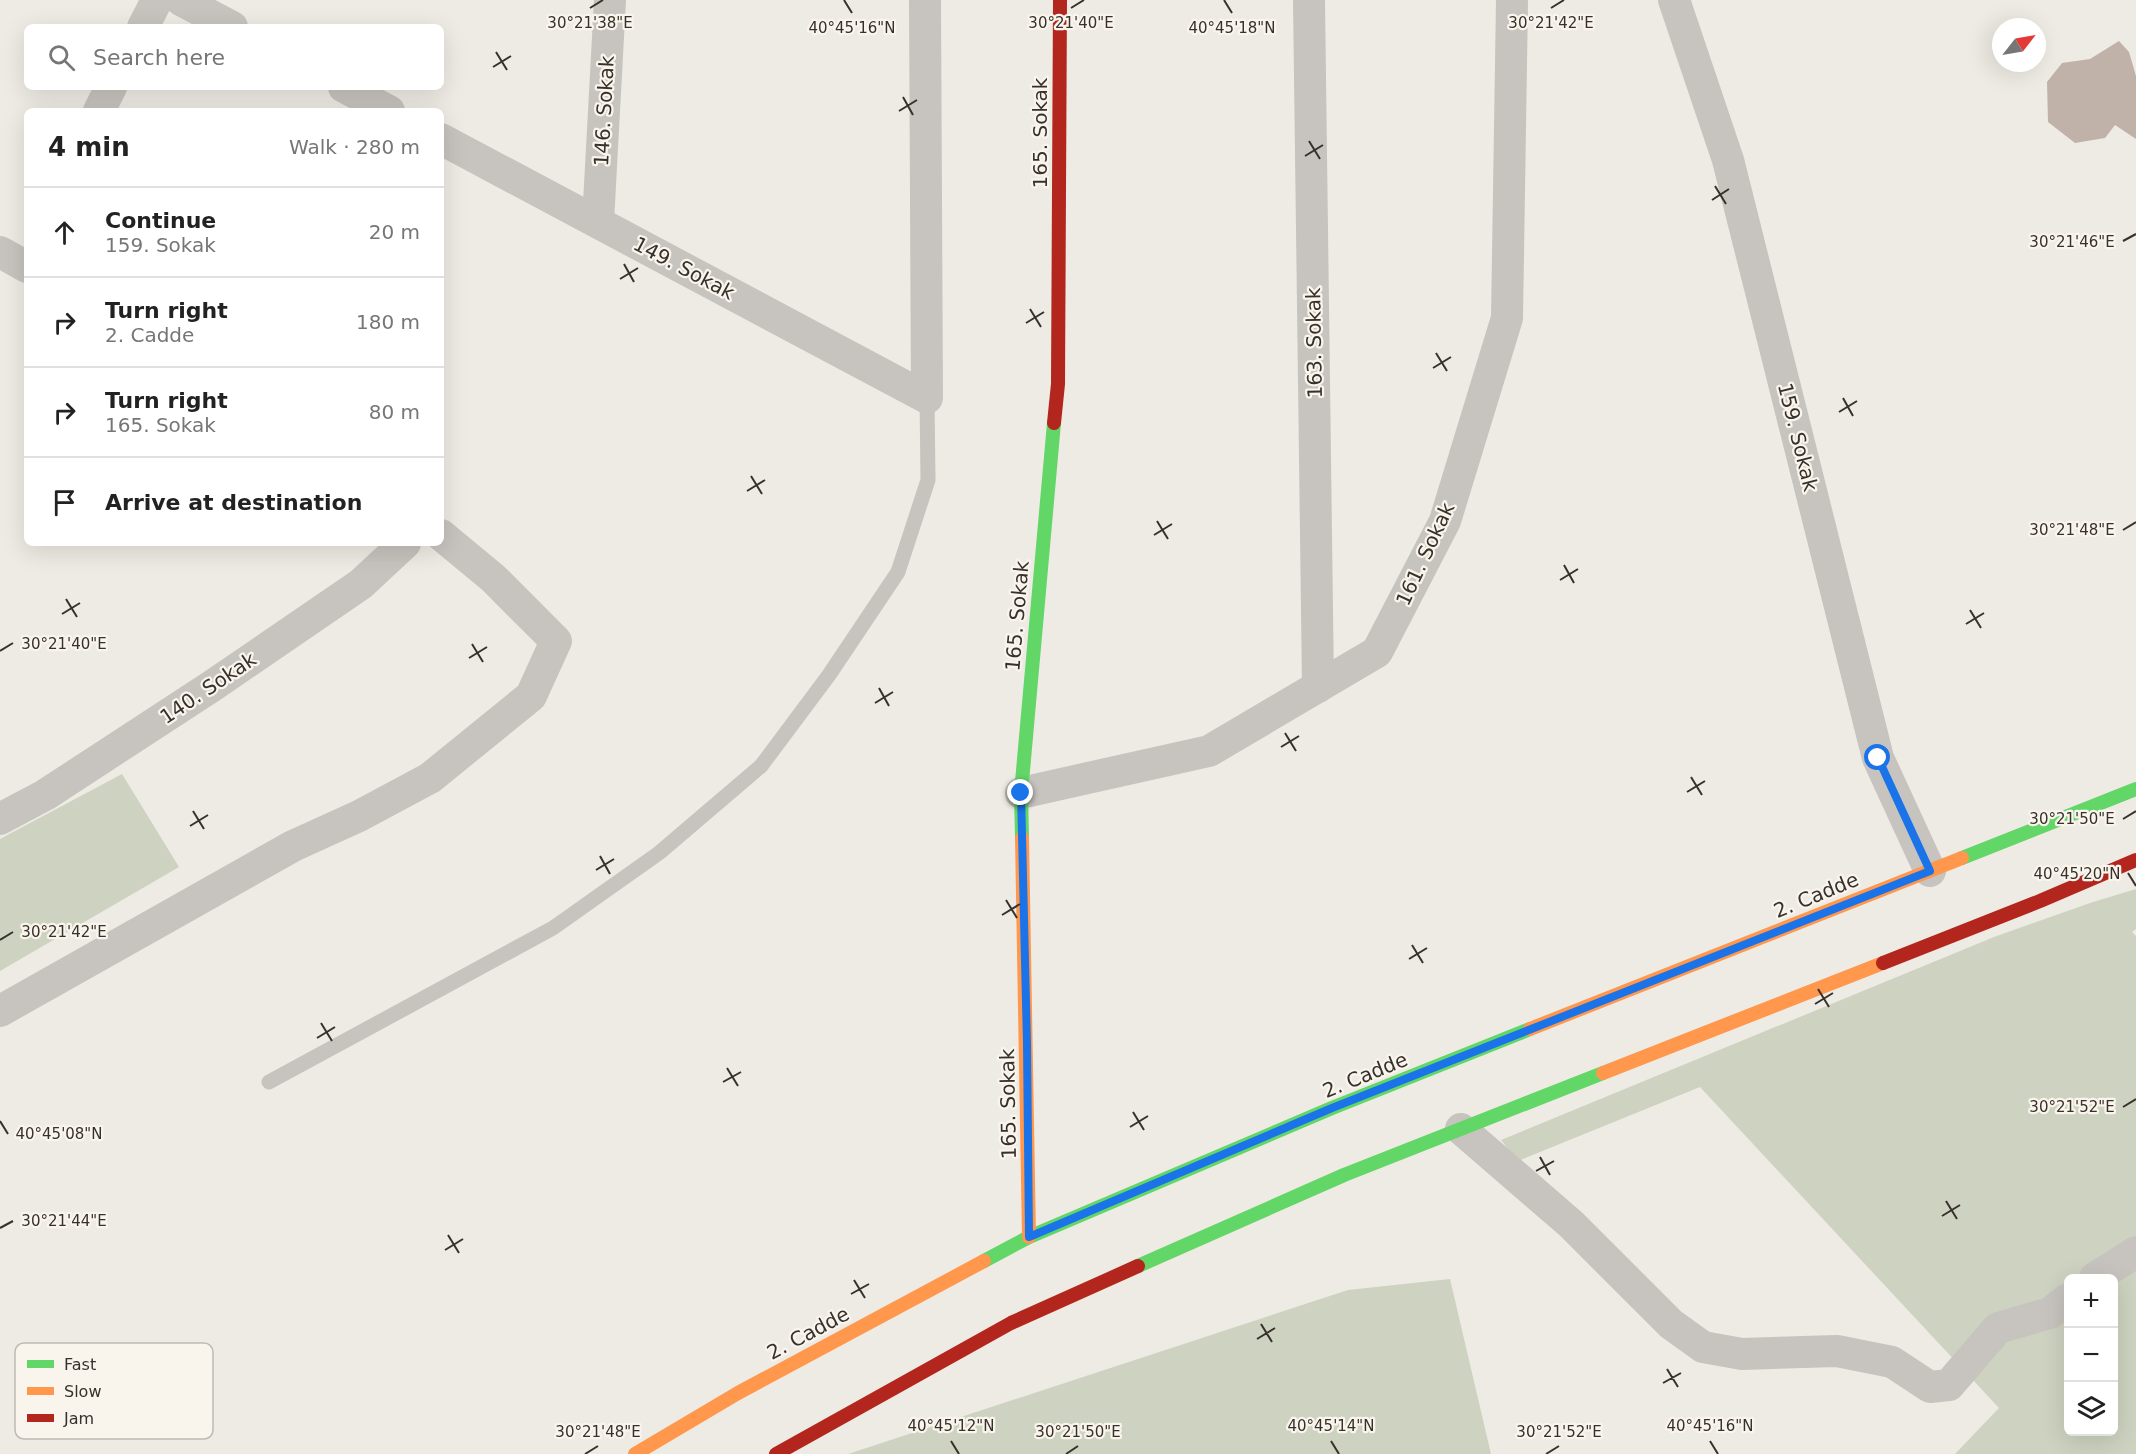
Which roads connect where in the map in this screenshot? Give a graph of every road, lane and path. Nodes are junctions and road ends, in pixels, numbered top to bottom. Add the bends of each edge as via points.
1 (157, 0) edge
2 (182, 0) edge
3 (610, 0) edge
4 (925, 0) edge
5 (1060, 0) edge
6 (1309, 0) edge
7 (1512, 0) edge
8 (1674, 0) edge
9 (145, 24) edge
10 (226, 24) edge
11 (110, 90) edge
12 (350, 90) edge
13 (100, 108) edge
14 (383, 108) edge
15 (444, 141) edge
16 (598, 222) junction
17 (927, 398) junction
18 (444, 537) edge
19 (402, 546) edge
20 (1318, 687) junction
21 (2136, 789) edge
22 (1021, 793) junction
23 (0, 819) edge
24 (2136, 860) edge
25 (1930, 871) junction
26 (0, 1011) edge
27 (269, 1082) dead end
28 (1461, 1129) junction
29 (1029, 1237) junction
30 (2136, 1252) edge
31 (2102, 1274) edge
32 (2064, 1302) edge
33 (635, 1454) edge
34 (776, 1454) edge

1 - 9 street
2 - 10 street
3 - 16 street, 146. Sokak
4 - 17 street
5 - 22 main road, 165. Sokak via 1058,384
6 - 20 street, 163. Sokak
7 - 20 street, 161. Sokak via 1507,318 1445,521 1377,652
8 - 25 street, 159. Sokak via 1728,160 1878,758
11 - 13 street
12 - 14 street
15 - 16 street, 149. Sokak
16 - 17 street, 149. Sokak
17 - 27 lane via 928,480 898,572 829,675 761,766 659,853 553,928
18 - 26 street via 493,578 556,641 531,696 430,778 293,846
19 - 23 street, 140. Sokak via 361,584 213,686 45,795
20 - 22 street, 161. Sokak via 1209,751
21 - 25 main road, 2. Cadde
22 - 29 main road, 165. Sokak
24 - 28 main road
25 - 29 main road, 2. Cadde via 1332,1108
28 - 32 street via 1571,1224 1671,1324 1703,1347 1742,1354 1837,1351 1892,1362 1930,1387 1950,1385 1998,1328 2050,1313
28 - 34 main road via 1344,1175 1011,1323
29 - 33 main road, 2. Cadde via 738,1393
30 - 31 street

